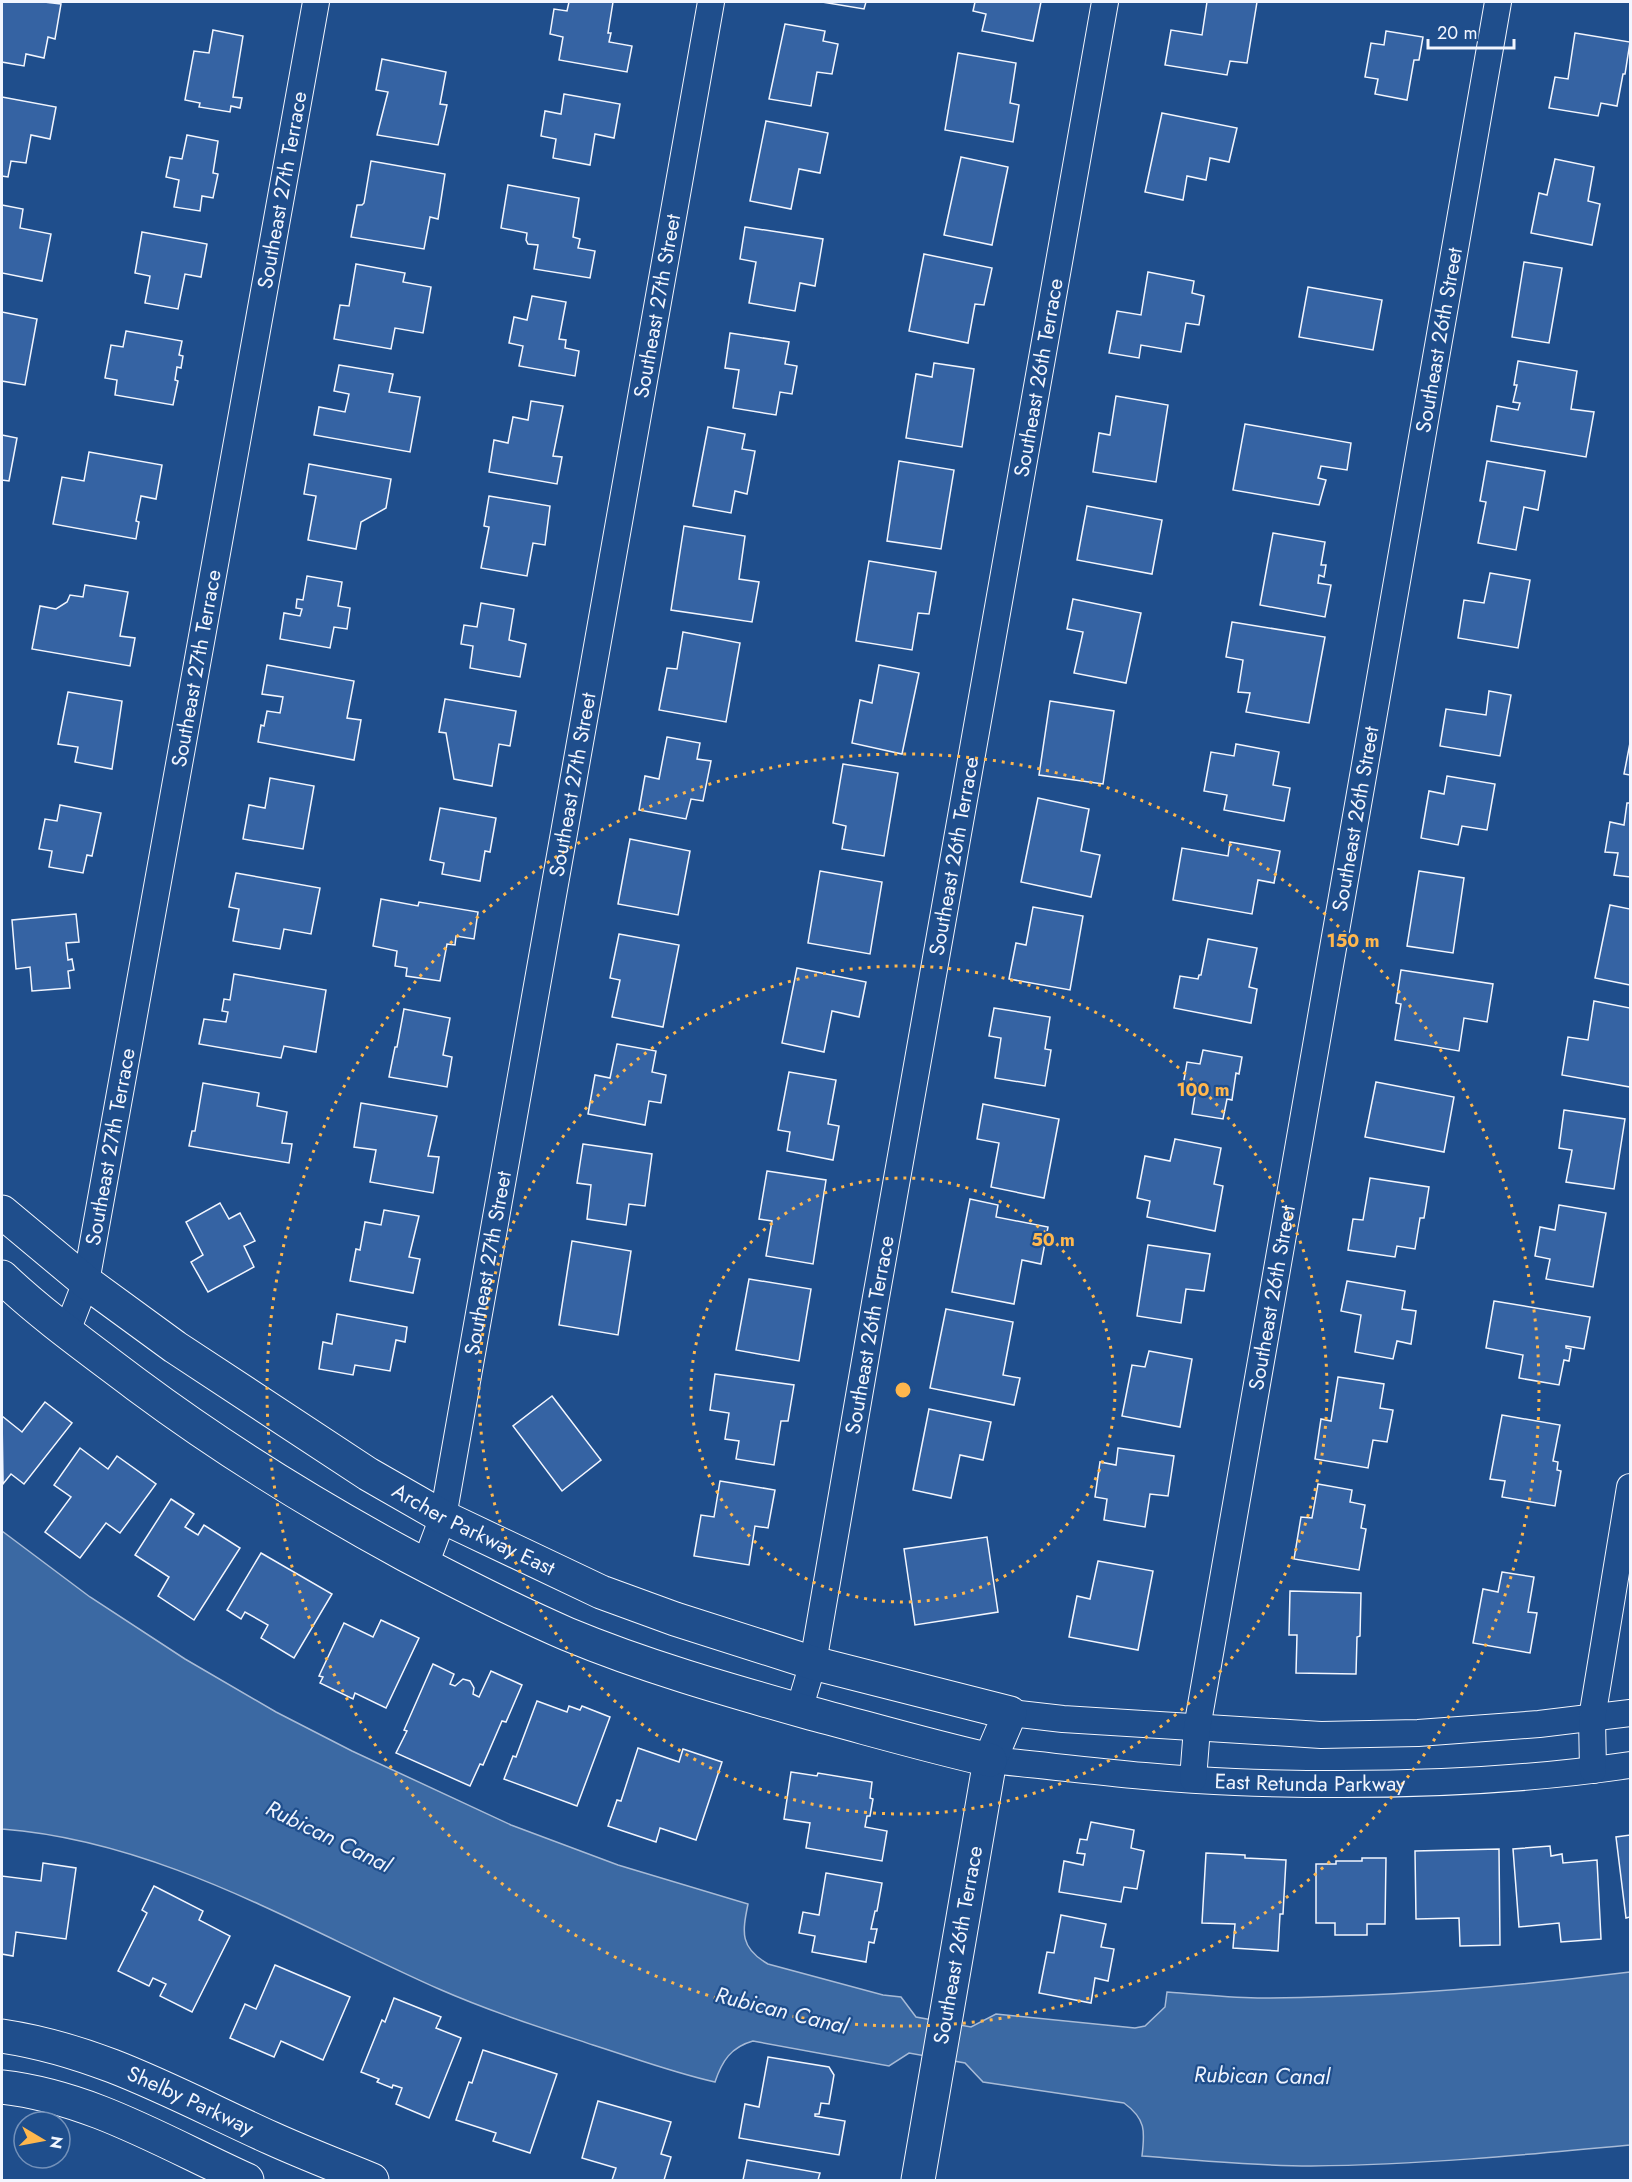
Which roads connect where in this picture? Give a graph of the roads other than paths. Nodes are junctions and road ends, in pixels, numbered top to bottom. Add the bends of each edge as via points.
1 (316, 2) edge
2 (711, 2) edge
3 (1105, 2) edge
4 (1498, 2) edge
5 (2, 1212) edge
6 (2, 1276) edge
7 (86, 1282) junction
8 (67, 1331) junction
9 (1630, 1487) edge
10 (443, 1517) junction
11 (425, 1565) junction
12 (813, 1663) junction
13 (800, 1710) junction
14 (1010, 1713) junction
15 (1630, 1713) edge
16 (1592, 1718) junction
17 (1197, 1728) junction
18 (990, 1760) junction
19 (1630, 1765) edge
20 (1593, 1770) junction
21 (1193, 1779) junction
22 (2, 2036) edge
23 (2, 2087) edge
24 (247, 2181) edge
25 (372, 2181) edge
26 (918, 2181) edge

1 - 7 street, Southeast 27th Terrace
2 - 10 street, Southeast 27th Street
3 - 12 street, Southeast 26th Terrace
4 - 17 street, Southeast 26th Street
5 - 7 street, Archer Parkway East
6 - 8 street
7 - 8 street, Southeast 27th Terrace
7 - 10 street, Archer Parkway East via 175,1347 368,1474
8 - 11 street via 239,1458 337,1518
9 - 16 street
10 - 11 street, Southeast 27th Street
10 - 12 street, Archer Parkway East via 601,1592
11 - 13 street via 567,1634
12 - 13 street, Southeast 26th Terrace
12 - 14 street, Archer Parkway East
13 - 18 street
14 - 17 street
14 - 18 street, Southeast 26th Terrace
15 - 16 street
16 - 17 street via 1407,1734 1321,1735
16 - 20 street
17 - 21 street, Southeast 26th Street
18 - 21 street, East Retunda Parkway
18 - 26 street, Southeast 26th Terrace
19 - 20 street, East Retunda Parkway
20 - 21 street, East Retunda Parkway via 1365,1785
22 - 25 street, Shelby Parkway via 106,2062
23 - 24 street via 48,2095 121,2120

